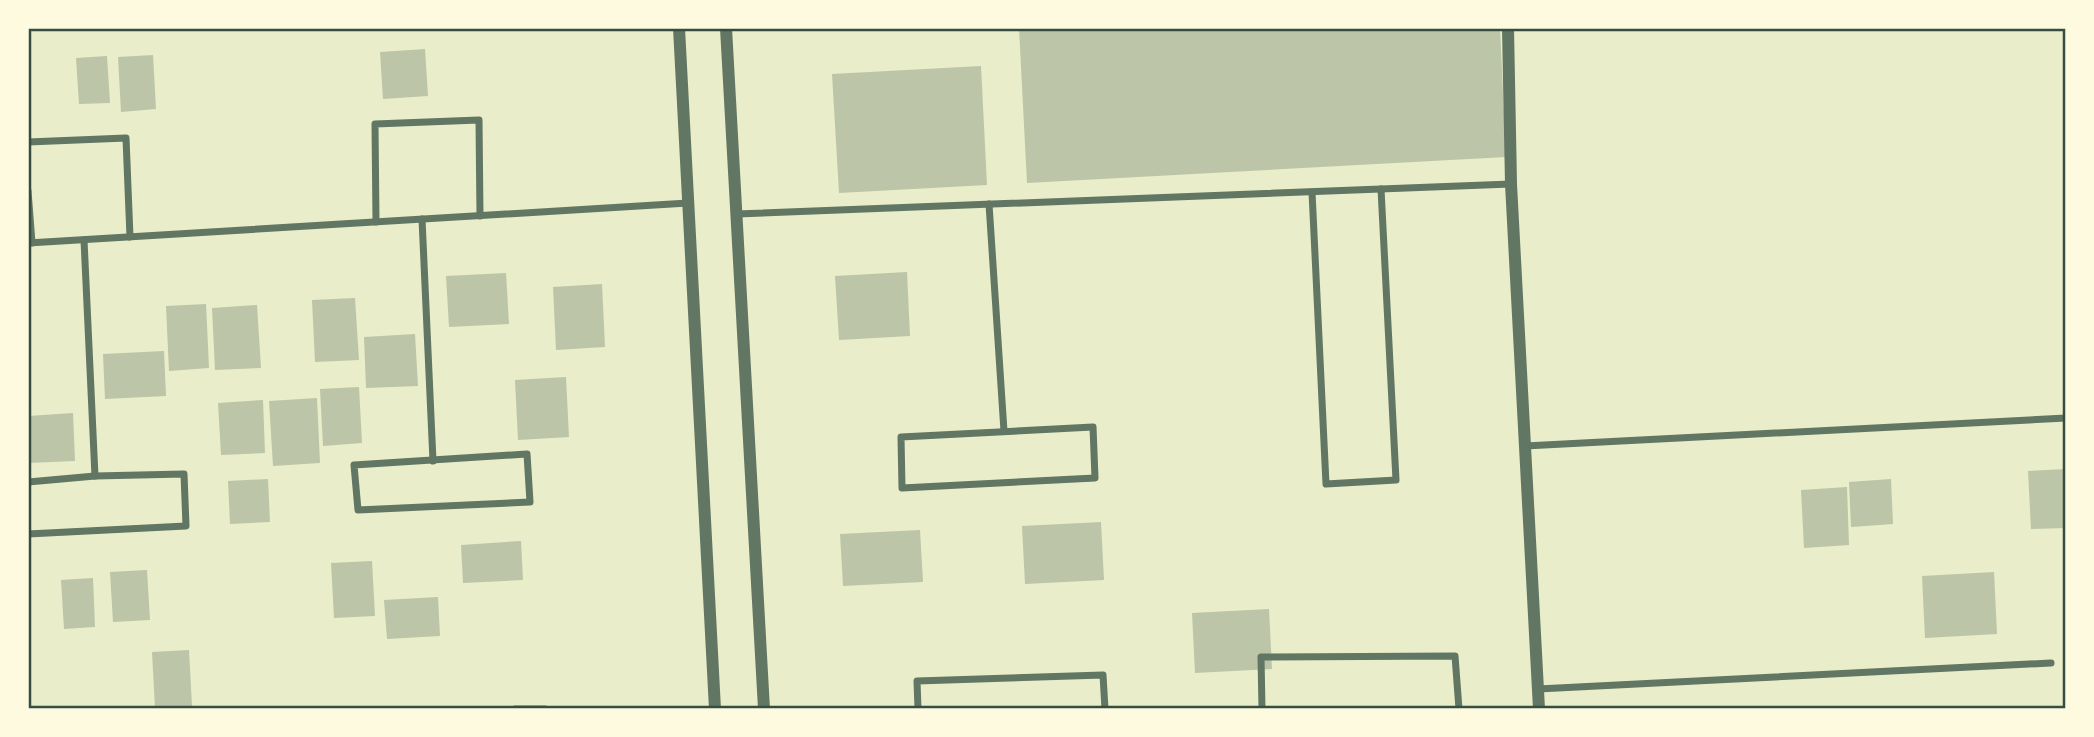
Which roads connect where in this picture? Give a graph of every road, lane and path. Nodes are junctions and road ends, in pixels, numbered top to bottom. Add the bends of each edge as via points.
1 (679, 28) edge
2 (726, 28) edge
3 (1508, 28) edge
4 (28, 142) edge
5 (1511, 184) junction
6 (1381, 189) junction
7 (28, 191) edge
8 (1312, 192) junction
9 (688, 203) junction
10 (989, 204) junction
11 (737, 214) junction
12 (480, 216) junction
13 (422, 219) junction
14 (376, 222) junction
15 (130, 237) junction
16 (84, 240) junction
17 (30, 243) edge
18 (2066, 418) edge
19 (1004, 431) junction
20 (1525, 446) junction
21 (433, 461) junction
22 (95, 476) junction
23 (28, 482) edge
24 (28, 534) edge
25 (2051, 663) dead end
26 (1538, 689) junction
27 (515, 709) edge
28 (545, 709) edge
29 (715, 709) edge
30 (764, 709) edge
31 (918, 709) edge
32 (1105, 709) edge
33 (1262, 709) edge
34 (1459, 709) edge
35 (1539, 709) edge

1 - 9 street
2 - 11 street
3 - 5 street
4 - 15 street via 126,138
5 - 6 street
5 - 20 street
6 - 8 street
6 - 8 street via 1396,480 1326,484
7 - 17 street
8 - 10 street
9 - 12 street
9 - 29 street
10 - 11 street
10 - 19 street
11 - 30 street
12 - 13 street
12 - 14 street via 479,120 375,124
13 - 14 street
13 - 21 street
14 - 15 street
15 - 16 street
16 - 17 street
16 - 22 street
18 - 20 street
19 - 19 street via 901,437 902,488 1095,478 1093,428
20 - 26 street
21 - 21 street via 354,465 358,510 530,502 527,454
22 - 23 street
22 - 24 street via 184,474 186,526
25 - 26 street
26 - 35 street
27 - 28 street
31 - 32 street via 917,681 1103,675
33 - 34 street via 1261,657 1427,656 1455,656

